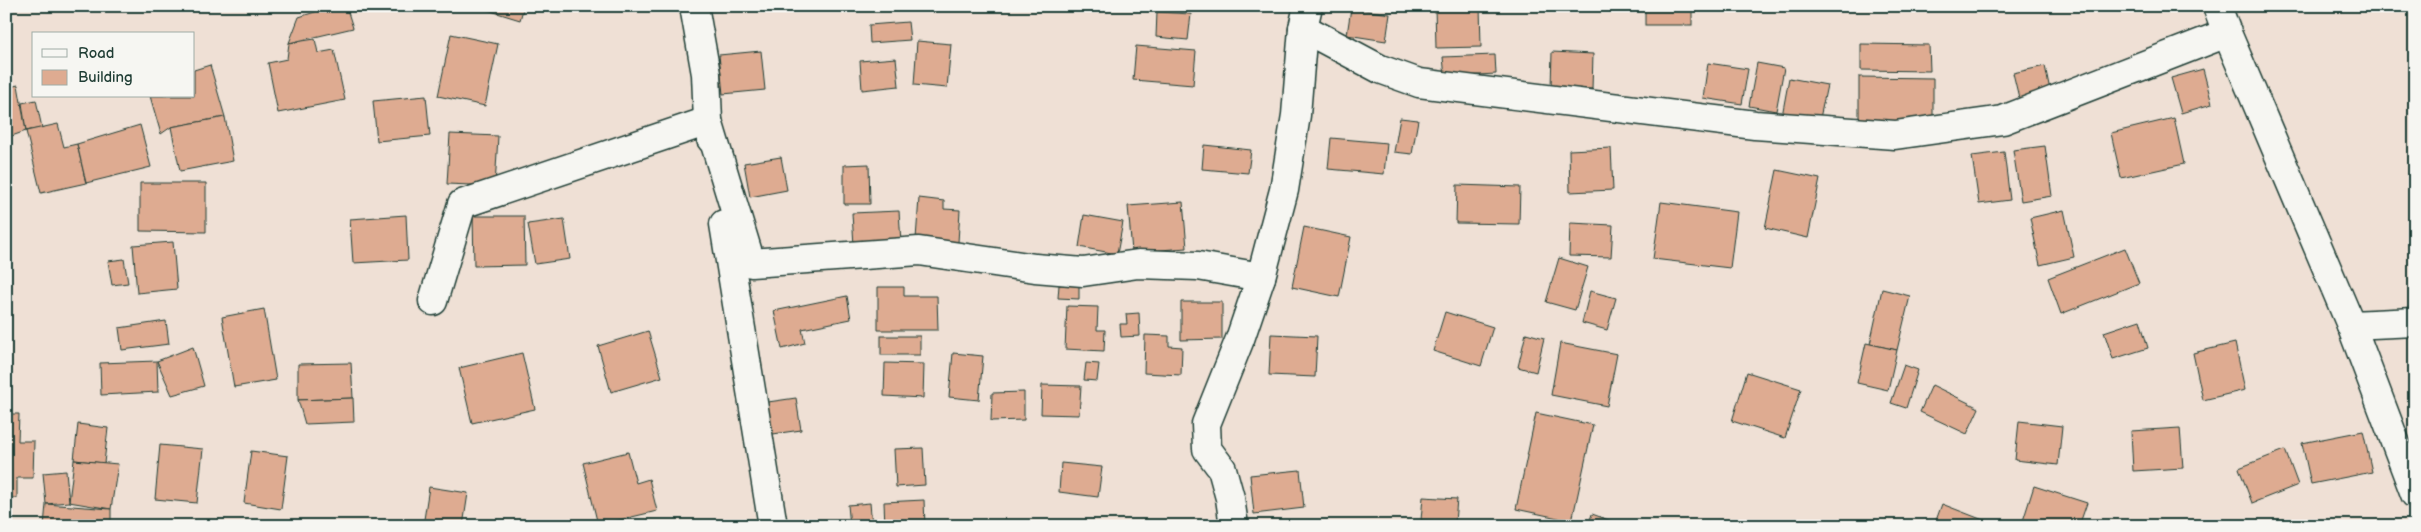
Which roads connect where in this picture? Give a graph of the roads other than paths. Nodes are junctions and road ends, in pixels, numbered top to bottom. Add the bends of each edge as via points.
1 (694, 6) edge
2 (2217, 6) edge
3 (1306, 17) edge
4 (2227, 33) junction
5 (708, 121) junction
6 (1261, 277) junction
7 (433, 301) dead end
8 (2415, 322) edge
9 (2351, 325) junction
10 (2415, 494) edge
11 (773, 526) edge
12 (1234, 526) edge

1 - 5 street via 706,74
2 - 4 street
3 - 4 street via 1380,69 1419,83 1755,125 1895,135 2003,120
3 - 6 street via 1296,115 1285,181
4 - 9 street
5 - 6 street via 751,263 919,251 1083,272 1138,264 1198,266
5 - 7 street via 462,204
5 - 11 street
6 - 12 street via 1206,424 1207,449 1222,469
8 - 9 street
9 - 10 street

